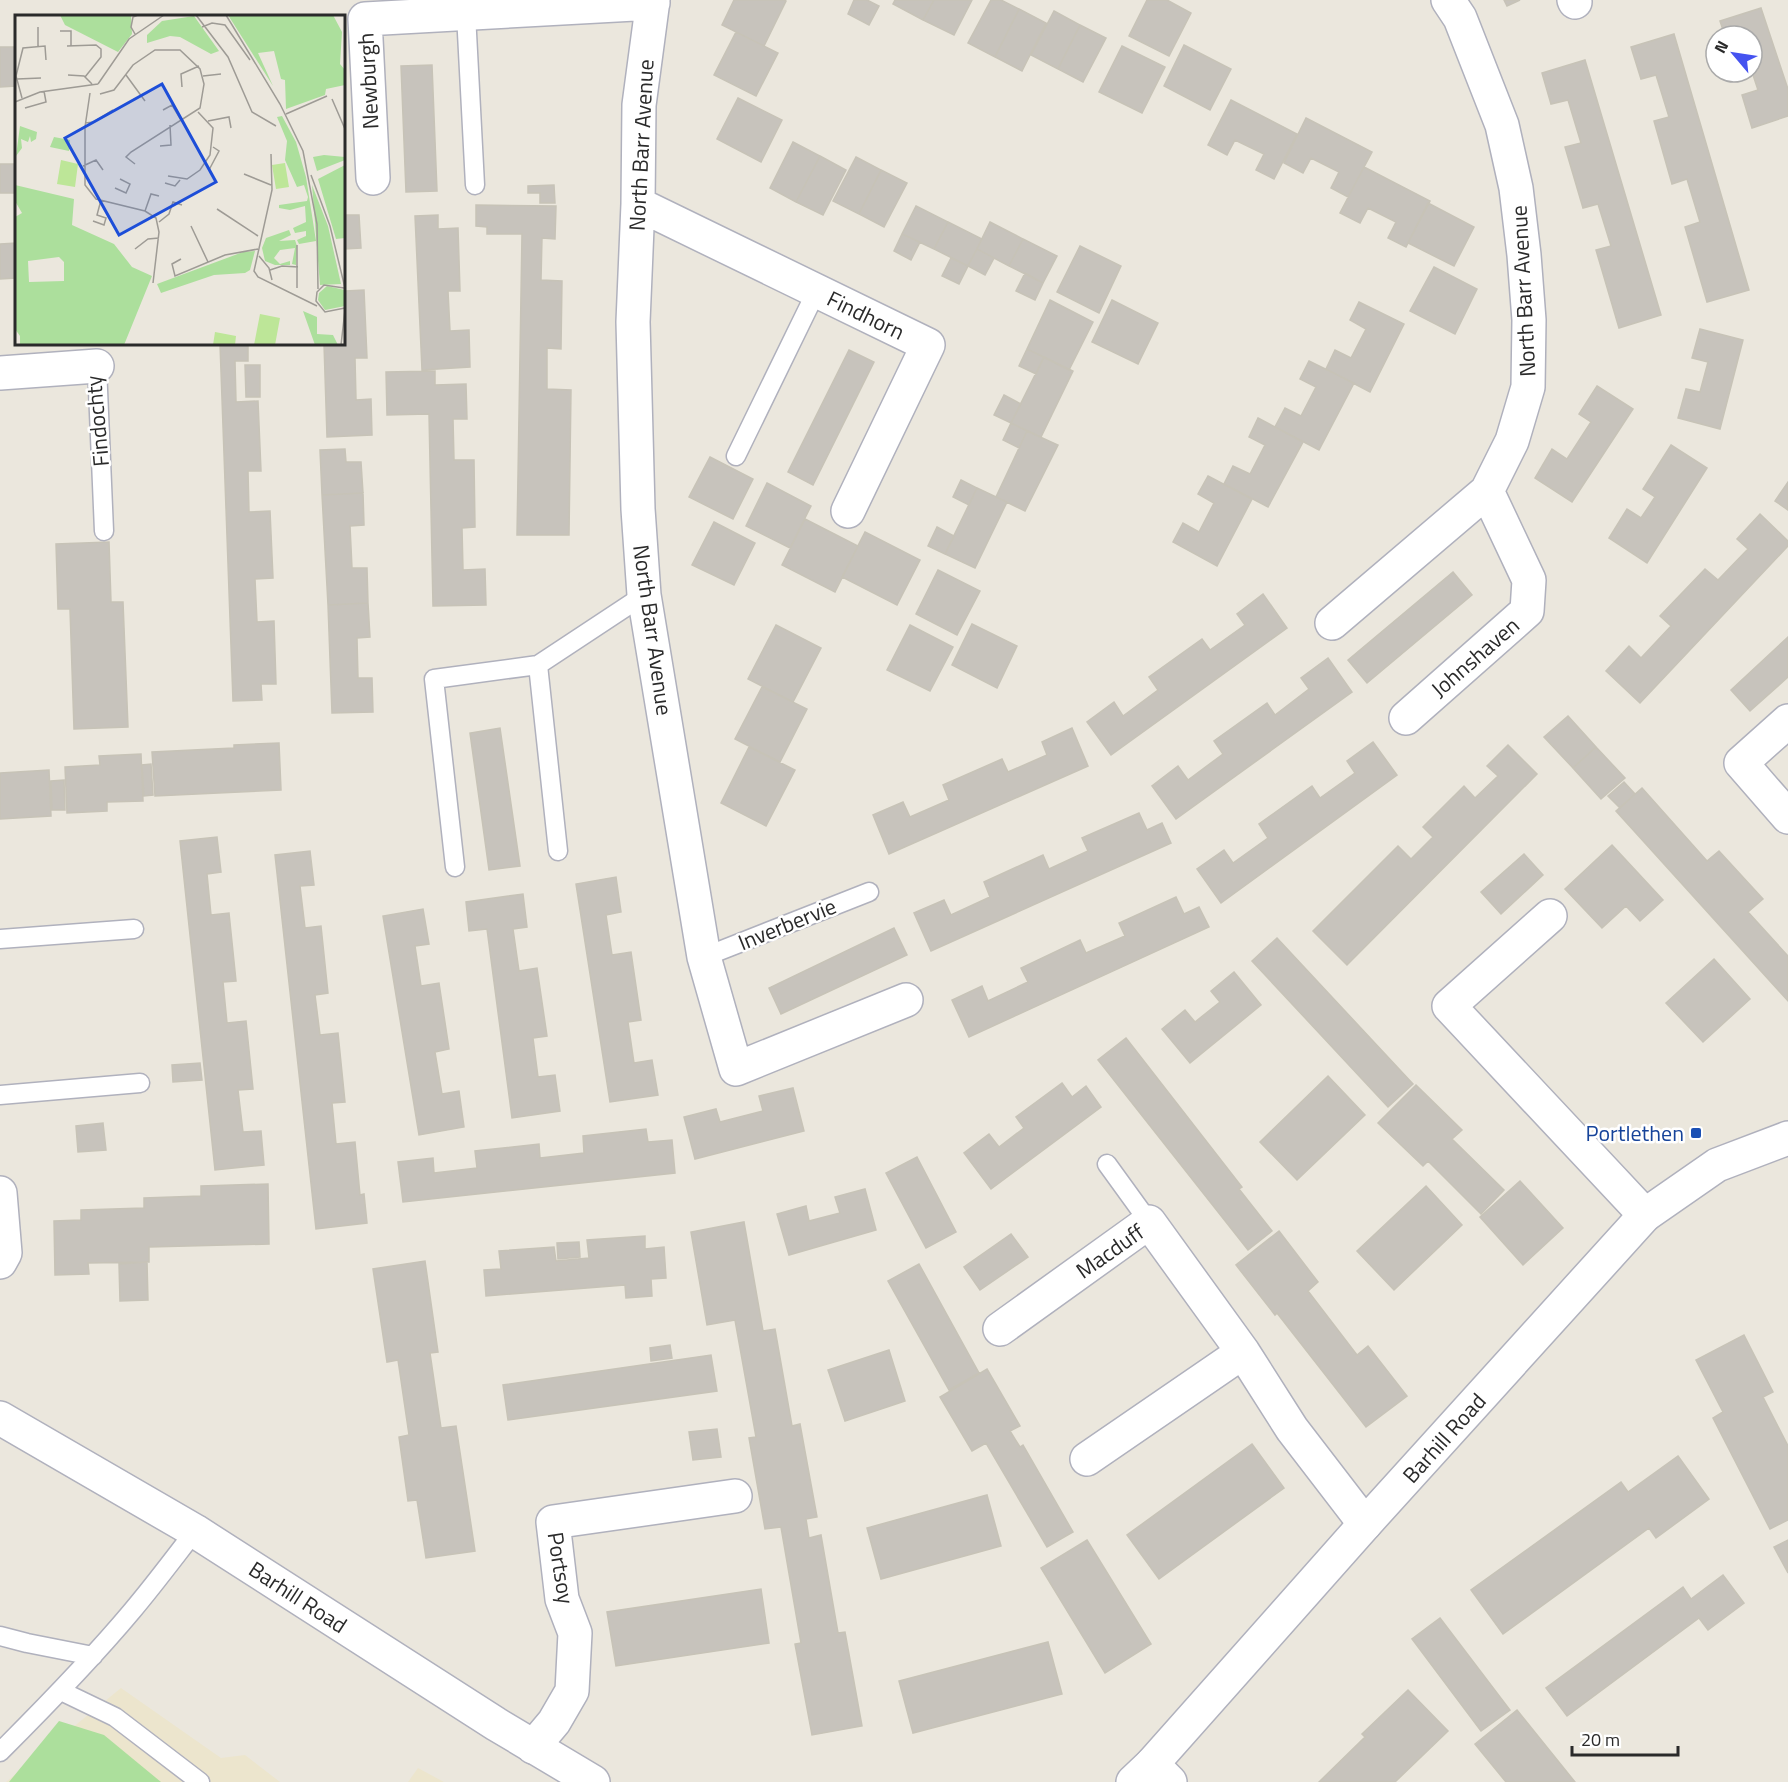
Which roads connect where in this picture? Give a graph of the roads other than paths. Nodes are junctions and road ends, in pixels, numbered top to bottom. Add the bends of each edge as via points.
1 (1448, 0) edge
2 (653, 2) edge
3 (466, 14) junction
4 (373, 178) dead end
5 (475, 185) dead end
6 (638, 204) junction
7 (817, 290) junction
8 (97, 366) joint
9 (0, 373) edge
10 (736, 456) dead end
11 (1487, 491) junction
12 (848, 511) dead end
13 (104, 531) dead end
14 (644, 595) junction
15 (1332, 622) dead end
16 (538, 665) junction
17 (1406, 718) dead end
18 (1788, 721) edge
19 (1788, 817) edge
20 (558, 850) dead end
21 (455, 867) dead end
22 (869, 892) dead end
23 (1550, 916) dead end
24 (134, 929) dead end
25 (0, 939) edge
26 (704, 957) junction
27 (906, 1000) dead end
28 (140, 1083) dead end
29 (0, 1095) edge
30 (1788, 1138) edge
31 (1107, 1164) dead end
32 (0, 1192) edge
33 (1645, 1215) junction
34 (1149, 1222) junction
35 (0, 1262) edge
36 (1000, 1329) dead end
37 (1243, 1352) junction
38 (0, 1418) edge
39 (1087, 1458) dead end
40 (735, 1496) dead end
41 (1365, 1524) junction
42 (195, 1531) junction
43 (0, 1636) edge
44 (93, 1656) junction
45 (61, 1691) junction
46 (533, 1747) junction
47 (0, 1752) edge
48 (1152, 1776) edge
49 (200, 1782) edge
50 (593, 1782) edge

1 - 11 street, North Barr Avenue via 1460,18 1502,125 1516,188 1524,255 1529,320 1528,387 1512,441
2 - 3 street, Newburgh
2 - 6 street, North Barr Avenue via 639,105
3 - 4 street, Newburgh via 365,19
3 - 5 lane
6 - 7 street, Findhorn
6 - 14 street, North Barr Avenue via 633,333
7 - 10 lane
7 - 12 street, Findhorn via 928,345
8 - 9 street, Findochty
8 - 13 lane, Findochty
11 - 15 street, North Barr Avenue
11 - 17 street, Johnshaven via 1529,580 1527,611
14 - 16 lane
14 - 26 street, North Barr Avenue
16 - 20 lane
16 - 21 lane via 434,679
18 - 19 street via 1741,763
22 - 26 lane, Inverbervie
23 - 33 street via 1449,1006
24 - 25 lane
26 - 27 street, North Barr Avenue via 736,1069
28 - 29 lane
30 - 33 street, Barhill Road via 1717,1165
31 - 34 lane
32 - 35 street via 5,1253
33 - 41 street, Barhill Road
34 - 36 street, Macduff
34 - 37 street, Macduff
37 - 39 street
37 - 41 street, Macduff via 1292,1429
38 - 42 street, Barhill Road
40 - 46 street, Portsoy via 553,1522 562,1599 575,1633 572,1691
41 - 48 street, Barhill Road
42 - 44 lane
42 - 46 street, Barhill Road
43 - 44 lane
44 - 45 lane
45 - 47 lane
45 - 49 lane via 115,1717
46 - 50 street, Barhill Road

